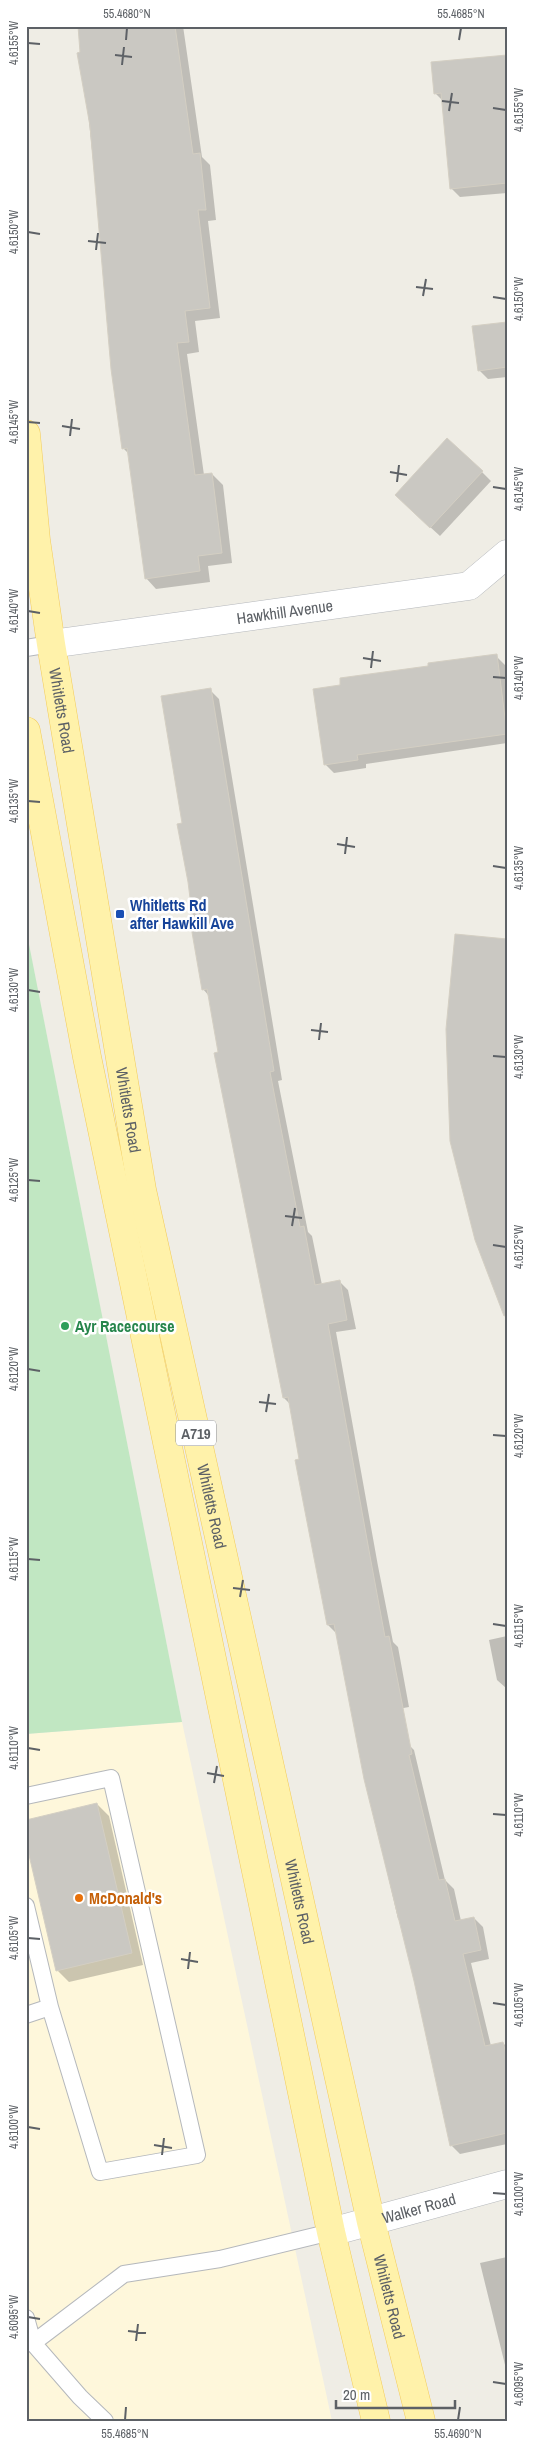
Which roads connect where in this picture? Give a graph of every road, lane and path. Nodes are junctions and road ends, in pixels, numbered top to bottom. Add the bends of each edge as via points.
1 (26, 434) edge
2 (507, 554) edge
3 (39, 646) edge
4 (26, 731) edge
5 (26, 1796) edge
6 (26, 1906) edge
7 (50, 2007) junction
8 (26, 2015) edge
9 (507, 2184) edge
10 (371, 2222) junction
11 (331, 2232) junction
12 (26, 2318) edge
13 (30, 2343) edge
14 (105, 2421) edge
15 (376, 2421) edge
16 (421, 2421) edge

1 - 3 main road, Whitletts Road / A719 via 36,540
2 - 3 street, Hawkhill Avenue via 469,586
3 - 10 main road, Whitletts Road / A719 via 142,1190
4 - 11 main road, Whitletts Road / A719 via 87,1057
5 - 7 lane via 111,1778 197,2155 100,2172
6 - 7 lane
7 - 8 lane
9 - 10 street, Walker Road
10 - 11 street, Walker Road
10 - 16 main road, Whitletts Road / A719
11 - 13 lane via 220,2259 124,2274
11 - 15 main road, Whitletts Road / A719
12 - 13 lane
13 - 14 lane

